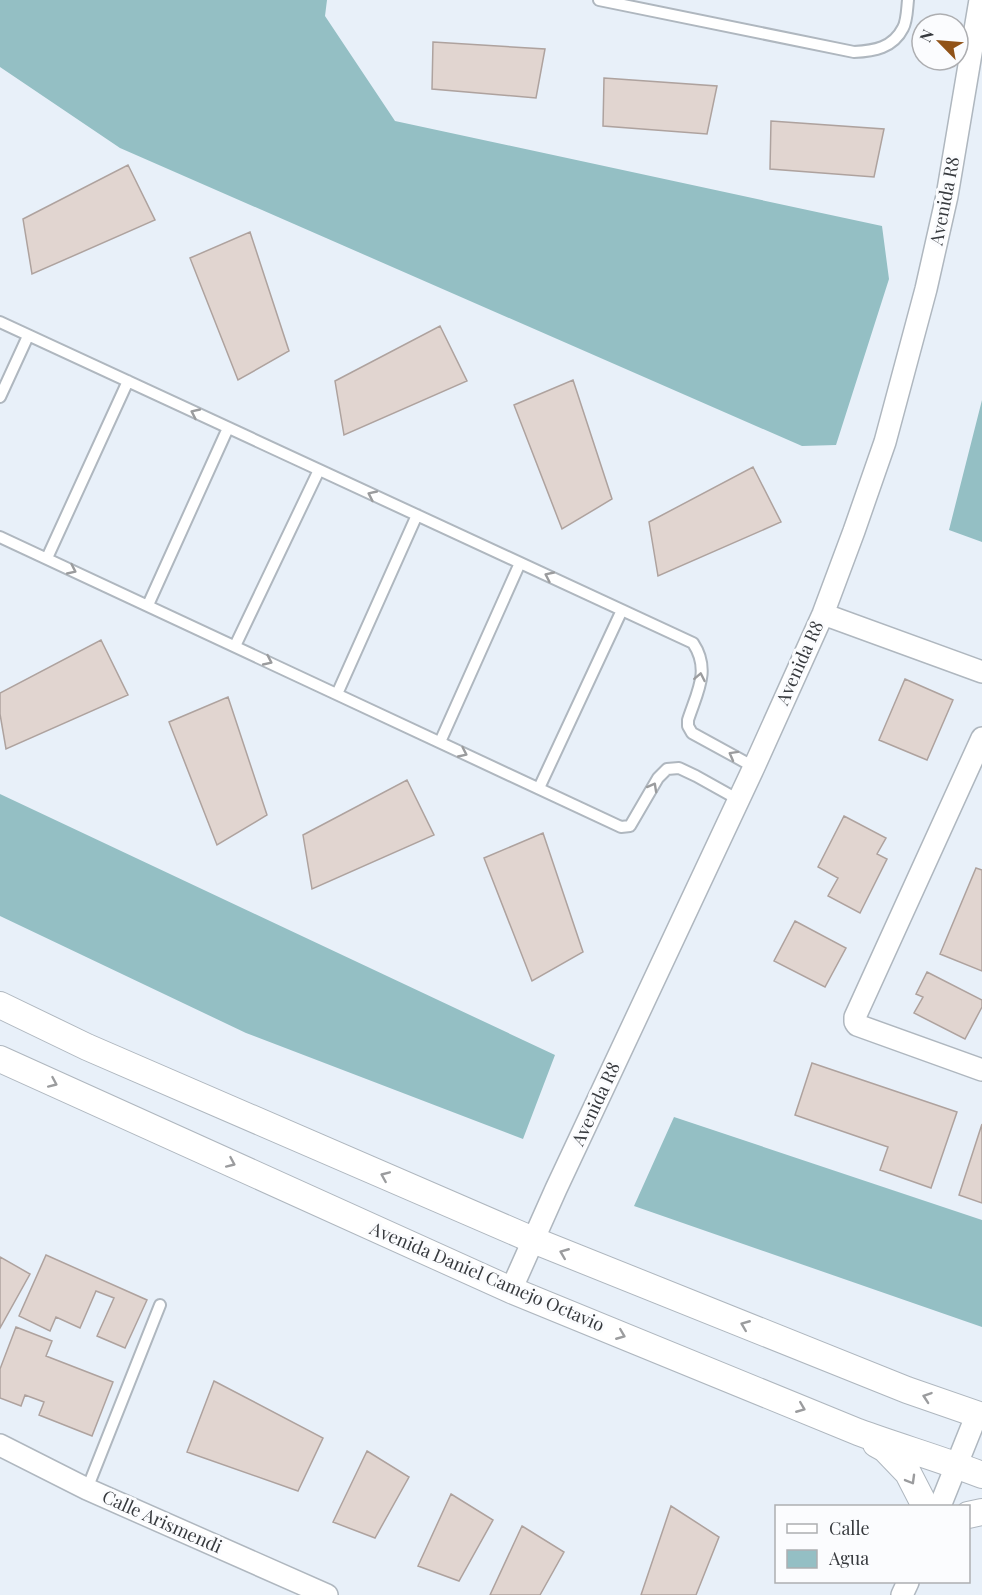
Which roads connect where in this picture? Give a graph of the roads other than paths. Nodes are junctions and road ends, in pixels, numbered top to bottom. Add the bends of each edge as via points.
1 (599, 0) edge
2 (908, 0) edge
3 (980, 0) edge
4 (0, 322) edge
5 (28, 336) junction
6 (128, 381) junction
7 (0, 397) edge
8 (228, 428) junction
9 (319, 470) junction
10 (417, 515) junction
11 (0, 537) edge
12 (47, 558) junction
13 (520, 563) junction
14 (148, 605) junction
15 (622, 610) junction
16 (823, 614) junction
17 (235, 646) junction
18 (982, 672) edge
19 (337, 694) junction
20 (982, 738) edge
21 (440, 742) junction
22 (754, 767) junction
23 (539, 788) junction
24 (739, 800) junction
25 (0, 1005) edge
26 (0, 1059) edge
27 (982, 1070) edge
28 (533, 1240) junction
29 (511, 1290) junction
30 (160, 1305) dead end
31 (979, 1415) edge
32 (858, 1432) junction
33 (0, 1444) edge
34 (956, 1465) junction
35 (982, 1475) edge
36 (87, 1489) junction
37 (924, 1505) edge
38 (940, 1505) edge
39 (327, 1595) edge

1 - 2 lane via 854,52 876,51 894,41 904,27
3 - 16 street, Avenida R8 via 947,195 926,289 885,442
4 - 5 lane
5 - 6 lane
5 - 7 lane
8 -> 6 lane
6 - 12 lane
8 - 9 lane
8 - 14 lane
10 -> 9 lane
9 - 17 lane
10 - 13 lane
10 - 19 lane
11 - 12 lane
12 -> 14 lane
15 -> 13 lane
13 - 21 lane
14 - 17 lane
22 -> 15 lane via 692,733 688,726 703,672 693,643
15 - 23 lane
16 - 18 street
16 - 22 street, Avenida R8
17 -> 19 lane
19 - 21 lane
20 - 27 street via 855,1017 857,1025
21 -> 23 lane
22 - 24 street, Avenida R8
23 -> 24 lane via 621,826 630,826 658,778 667,770 679,768
24 - 28 street, Avenida R8
28 -> 25 street via 87,1047
26 -> 29 street, Avenida Daniel Camejo Octavio
28 - 29 street, Avenida R8
31 -> 28 street via 907,1390
29 -> 32 street, Avenida Daniel Camejo Octavio
30 - 36 lane
31 - 34 street
32 - 34 street, Avenida Daniel Camejo Octavio
32 -> 37 street via 885,1449 908,1473
33 - 36 street, Calle Arismendi
34 - 35 street, Avenida Daniel Camejo Octavio
34 - 38 street
36 - 39 street, Calle Arismendi

